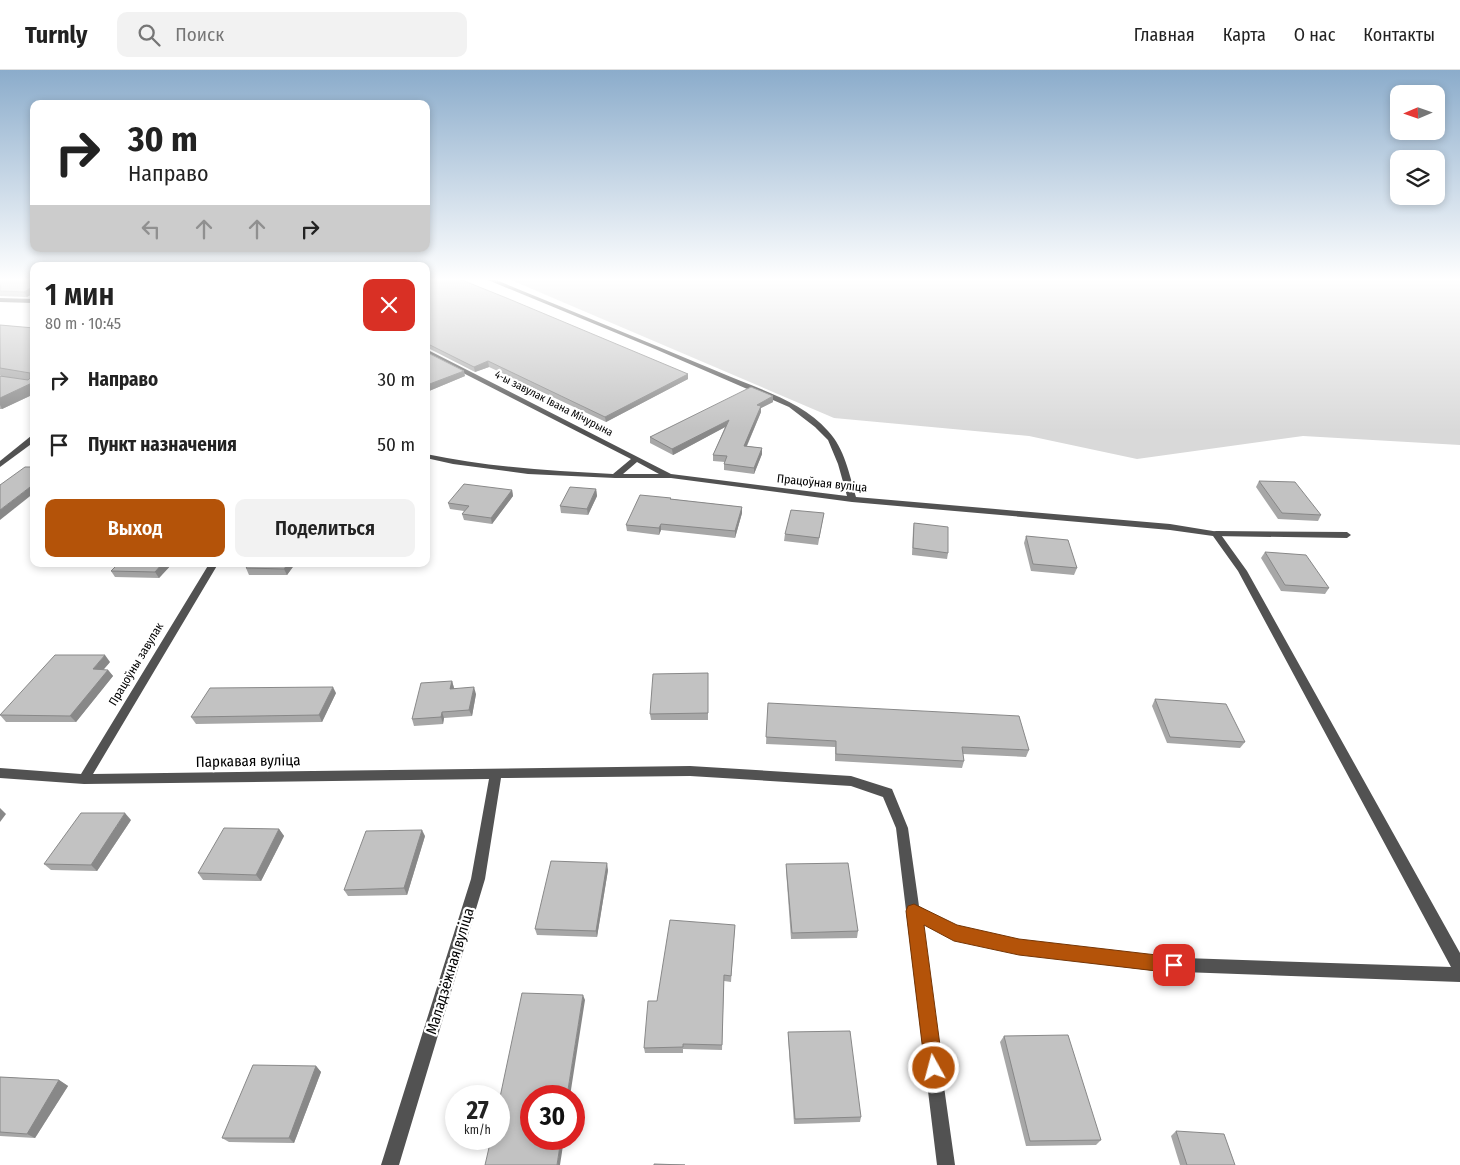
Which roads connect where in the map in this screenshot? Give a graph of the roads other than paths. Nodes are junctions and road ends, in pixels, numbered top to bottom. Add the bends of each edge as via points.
1 (612, 329) edge
2 (430, 353) edge
3 (30, 441) edge
4 (430, 457) edge
5 (637, 458) junction
6 (0, 465) edge
7 (615, 476) junction
8 (671, 476) junction
9 (852, 499) junction
10 (1216, 534) junction
11 (1347, 535) dead end
12 (211, 567) edge
13 (0, 773) edge
14 (496, 774) junction
15 (84, 779) junction
16 (914, 911) junction
17 (1460, 968) edge
18 (1460, 976) edge
19 (390, 1165) edge
20 (946, 1165) edge

1 - 9 street via 791,406 811,420 827,434 838,453
2 - 5 street, 4-ы завулак Івана Мічурына
3 - 6 street
4 - 7 street, Працоўная вуліца via 528,472
5 - 7 street
5 - 8 street, 4-ы завулак Івана Мічурына
7 - 8 street, Працоўная вуліца
8 - 9 street, Працоўная вуліца
9 - 10 street, Працоўная вуліца via 1170,527
10 - 11 street, Працоўная вуліца
10 - 17 street via 1242,571
12 - 15 street, Працоўны завулак
13 - 15 street, Паркавая вуліца
14 - 15 street, Паркавая вуліца
14 - 16 street, Паркавая вуліца via 690,771 851,781 888,793 902,828
14 - 19 street, Маладзёжная вуліца via 478,879
16 - 18 street via 954,933 1019,947 1155,964
16 - 20 street

